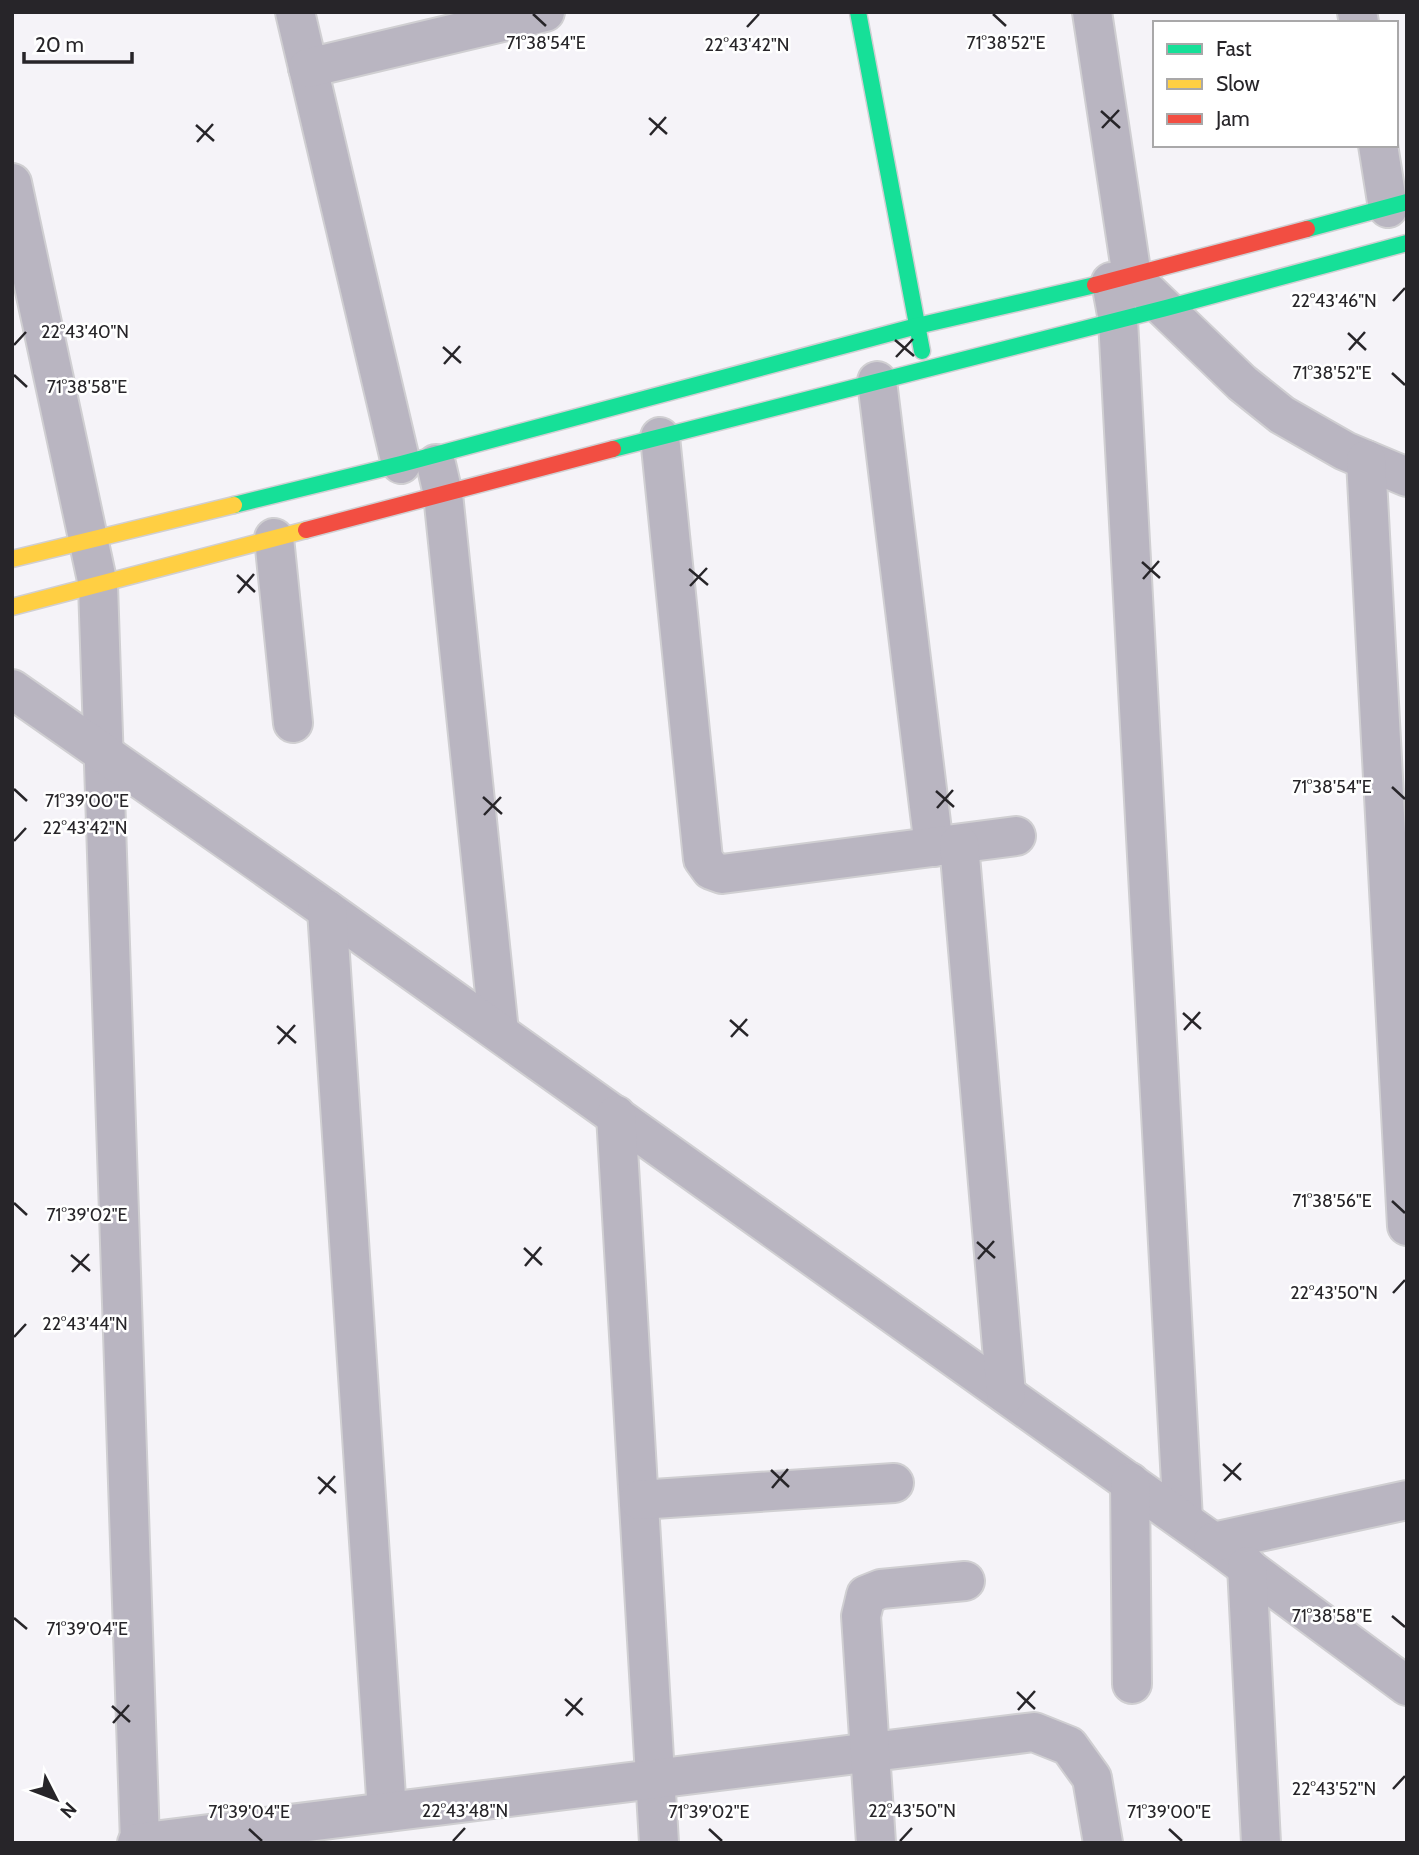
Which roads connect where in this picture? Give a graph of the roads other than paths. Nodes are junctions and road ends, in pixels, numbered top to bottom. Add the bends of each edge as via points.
1 (295, 12) edge
2 (545, 12) edge
3 (858, 12) edge
4 (1092, 12) edge
5 (308, 68) junction
6 (1379, 147) edge
7 (12, 183) edge
8 (1397, 205) edge
9 (1407, 243) edge
10 (1121, 279) junction
11 (1166, 308) junction
12 (1118, 320) junction
13 (917, 326) junction
14 (925, 368) junction
15 (877, 380) junction
16 (660, 437) junction
17 (417, 459) junction
18 (1366, 460) junction
19 (1407, 477) edge
20 (443, 494) junction
21 (274, 538) junction
22 (89, 540) junction
23 (12, 559) edge
24 (97, 585) junction
25 (12, 607) edge
26 (12, 689) edge
27 (293, 723) dead end
28 (104, 752) junction
29 (1016, 836) dead end
30 (946, 845) junction
31 (327, 909) junction
32 (499, 1032) junction
33 (1403, 1091) edge
34 (617, 1115) junction
35 (1407, 1226) edge
36 (1006, 1394) junction
37 (1130, 1482) junction
38 (894, 1483) dead end
39 (639, 1500) junction
40 (1407, 1500) edge
41 (1198, 1531) junction
42 (1247, 1566) junction
43 (965, 1581) dead end
44 (1132, 1684) dead end
45 (1407, 1686) edge
46 (869, 1752) junction
47 (654, 1779) junction
48 (387, 1812) junction
49 (290, 1833) edge
50 (138, 1842) edge
51 (659, 1843) edge
52 (876, 1843) edge
53 (1103, 1843) edge
54 (1261, 1843) edge

1 - 5 street
2 - 5 street
3 - 13 main road
4 - 10 street
5 - 17 street
6 - 8 street
7 - 22 street
8 - 10 main road
9 - 11 main road
10 - 11 street
10 - 12 street
10 - 13 main road
11 - 12 main road
11 - 18 street via 1242,383 1282,415
12 - 14 main road
12 - 41 street
13 - 14 main road
13 - 17 main road
14 - 15 main road
15 - 16 main road
15 - 30 street
16 - 20 main road
16 - 30 street via 704,859 710,870 722,874
17 - 20 street
17 - 22 main road
18 - 19 street
18 - 33 street
20 - 21 main road
20 - 32 street
21 - 24 main road
21 - 27 street
22 - 23 main road
22 - 24 street
24 - 25 main road
24 - 28 street
26 - 28 street
28 - 31 street
28 - 50 street
29 - 30 street
30 - 36 street
31 - 32 street
31 - 48 street
32 - 34 street
33 - 35 street
34 - 36 street
34 - 39 street
36 - 37 street
37 - 41 street
37 - 44 street
38 - 39 street
39 - 47 street
40 - 41 street
41 - 42 street
42 - 45 street
42 - 54 street
43 - 46 street via 881,1589 866,1595 862,1616
46 - 47 street
46 - 52 street
46 - 53 street via 1034,1731 1069,1746 1092,1778
47 - 48 street
47 - 51 street
48 - 49 street
49 - 50 street

